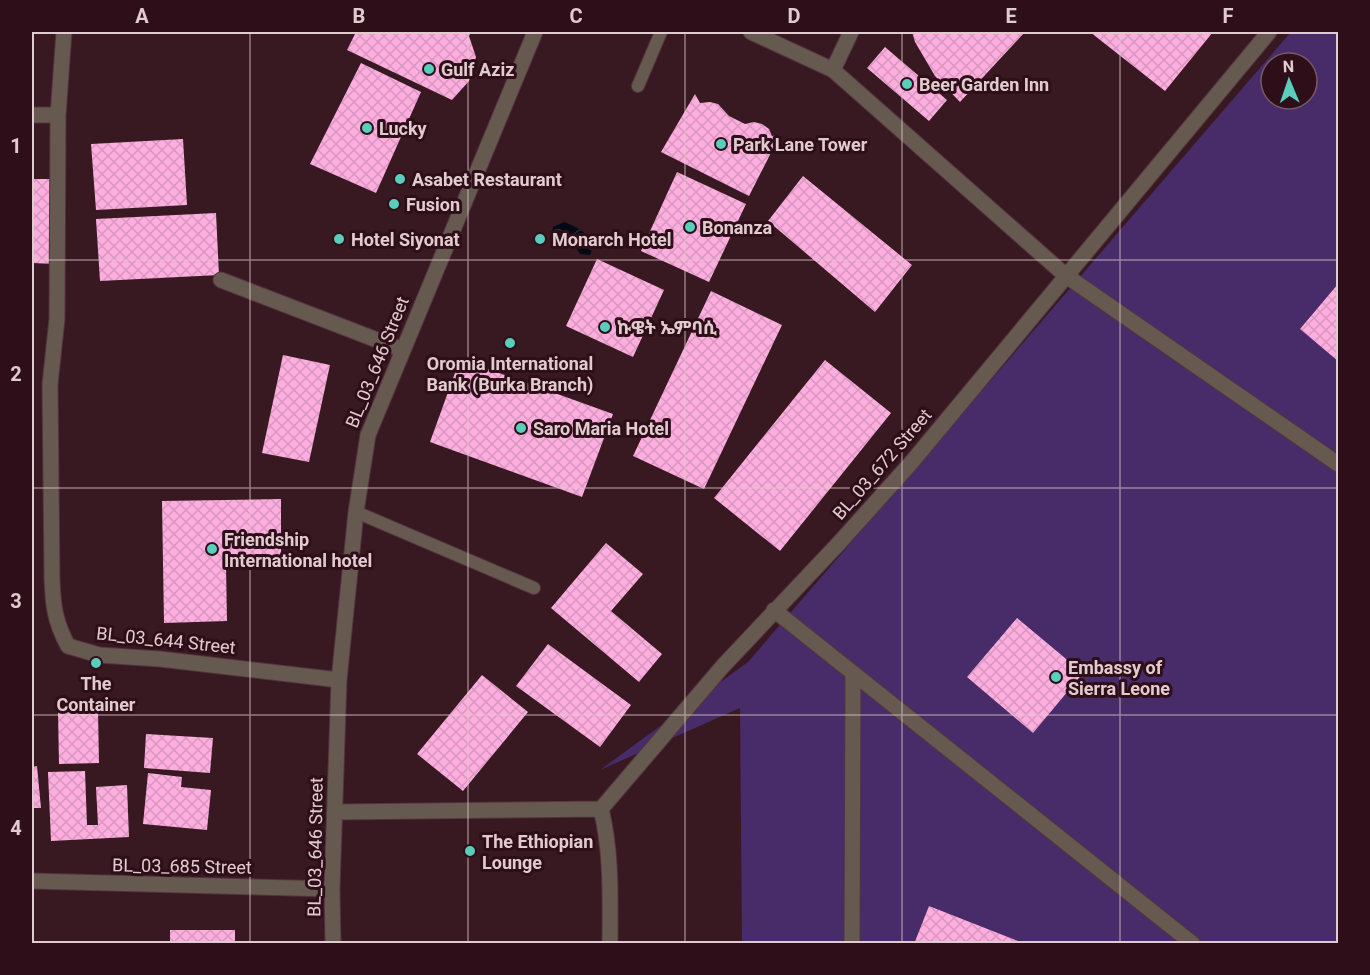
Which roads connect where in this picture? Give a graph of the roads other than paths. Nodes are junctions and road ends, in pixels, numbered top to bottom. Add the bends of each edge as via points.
1 (64, 32) edge
2 (535, 32) edge
3 (661, 32) edge
4 (751, 32) edge
5 (850, 32) edge
6 (1269, 32) edge
7 (833, 70) junction
8 (638, 86) dead end
9 (32, 115) edge
10 (58, 115) junction
11 (1065, 275) junction
12 (221, 280) dead end
13 (403, 350) junction
14 (1338, 464) edge
15 (356, 513) junction
16 (534, 588) dead end
17 (774, 610) junction
18 (853, 673) junction
19 (339, 680) junction
20 (601, 809) junction
21 (335, 812) junction
22 (32, 881) edge
23 (332, 889) junction
24 (333, 944) edge
25 (610, 944) edge
26 (852, 944) edge
27 (1193, 944) edge

1 - 10 street, BL_03_644 Street
2 - 13 street, BL_03_646 Street
3 - 8 lane
4 - 7 street
5 - 7 street
6 - 11 street, BL_03_672 Street
7 - 11 street
9 - 10 street
10 - 19 street, BL_03_644 Street via 57,319 50,384 52,579 57,625 68,646 99,655 160,658
11 - 14 street
11 - 17 street, BL_03_672 Street via 910,463
12 - 13 street
13 - 15 street, BL_03_646 Street via 368,435
15 - 16 lane
15 - 19 street, BL_03_646 Street
17 - 18 street
17 - 20 street, BL_03_672 Street
18 - 26 street
18 - 27 street
19 - 21 street, BL_03_646 Street
20 - 21 street
20 - 25 street via 608,852
21 - 23 street, BL_03_646 Street
22 - 23 street, BL_03_685 Street
23 - 24 street, BL_03_646 Street

